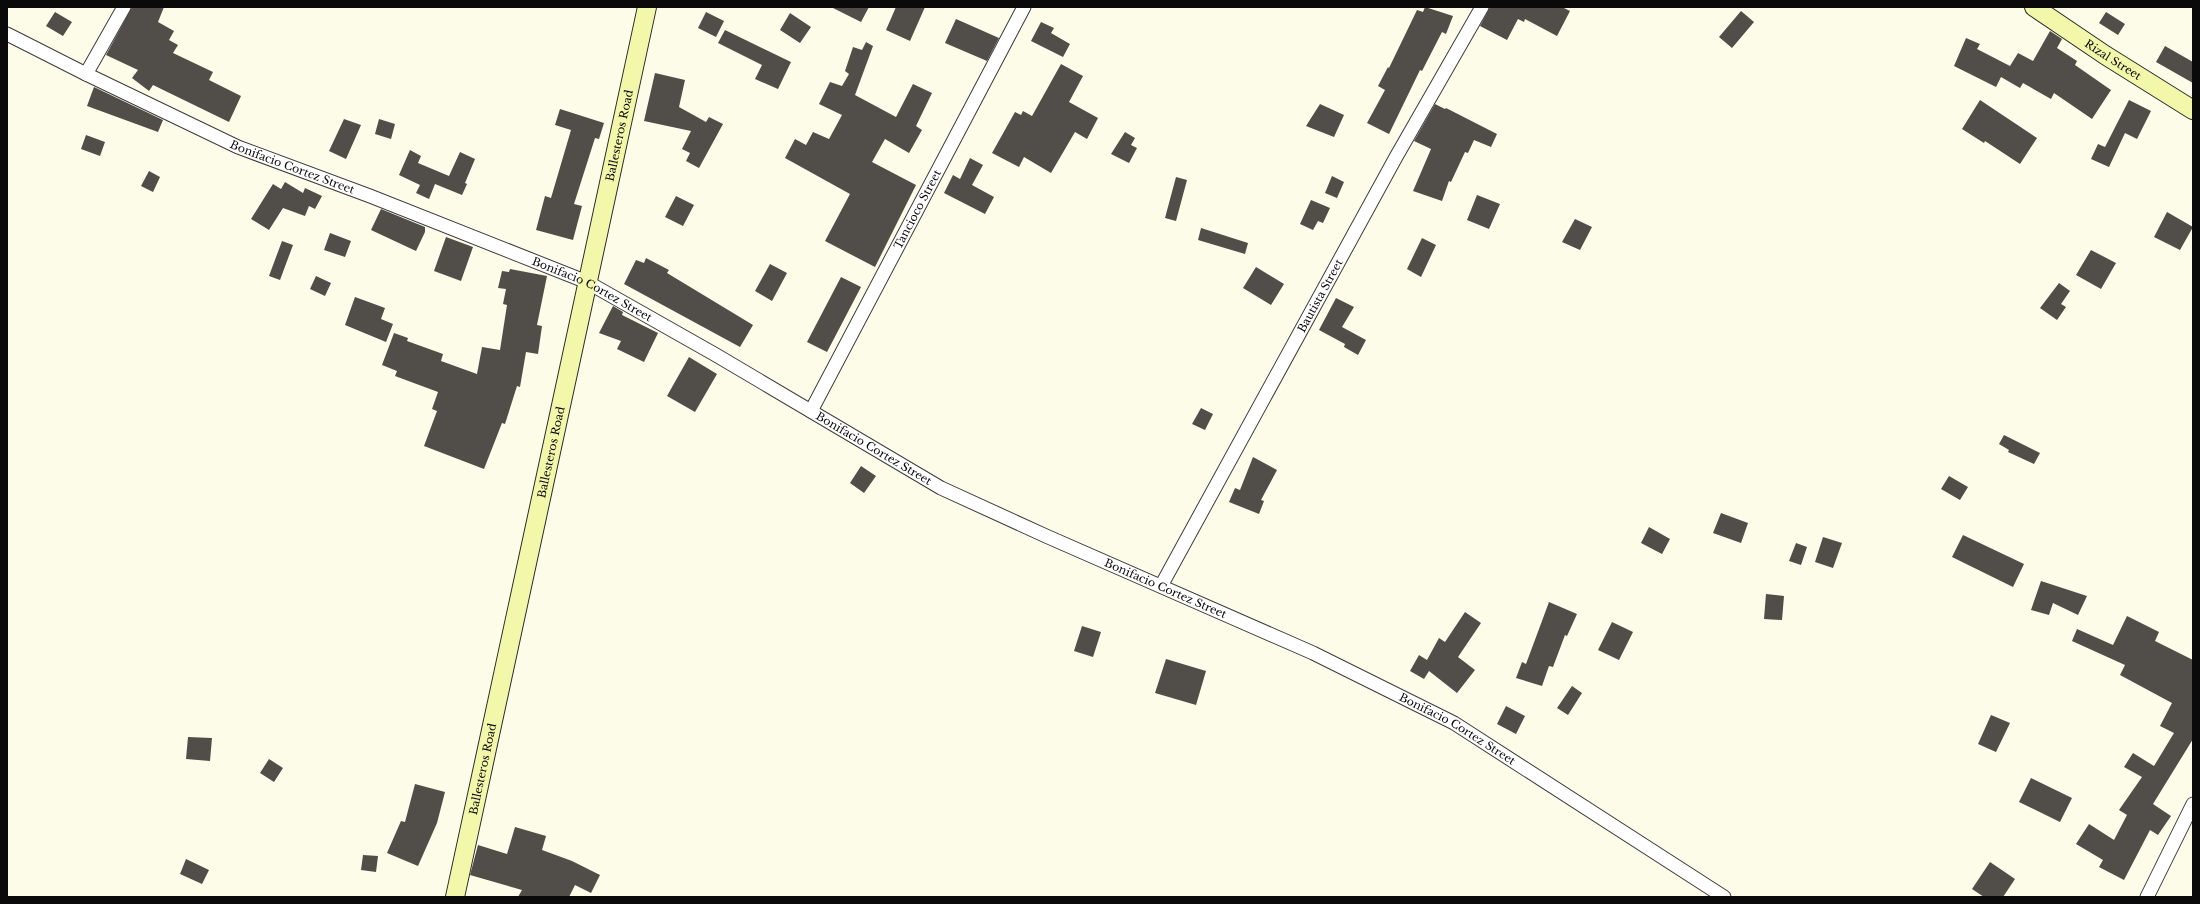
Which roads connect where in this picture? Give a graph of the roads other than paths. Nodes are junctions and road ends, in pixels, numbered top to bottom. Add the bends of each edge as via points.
1 (124, 7) edge
2 (647, 7) edge
3 (1024, 7) edge
4 (1482, 7) edge
5 (2034, 7) edge
6 (7, 34) edge
7 (86, 74) junction
8 (2193, 110) edge
9 (587, 282) junction
10 (811, 411) junction
11 (1161, 586) junction
12 (2193, 804) edge
13 (455, 897) edge
14 (1724, 897) edge
15 (2147, 897) edge

1 - 7 street
2 - 9 main road, Ballesteros Road
3 - 10 street, Tancioco Street
4 - 11 street, Bautista Street via 1396,157
5 - 8 main road, Rizal Street
6 - 7 street, Bonifacio Cortez Street
7 - 9 street, Bonifacio Cortez Street via 238,147
9 - 10 street, Bonifacio Cortez Street
9 - 13 main road, Ballesteros Road
10 - 11 street, Bonifacio Cortez Street via 941,488
11 - 14 street, Bonifacio Cortez Street via 1313,652 1454,723
12 - 15 street

